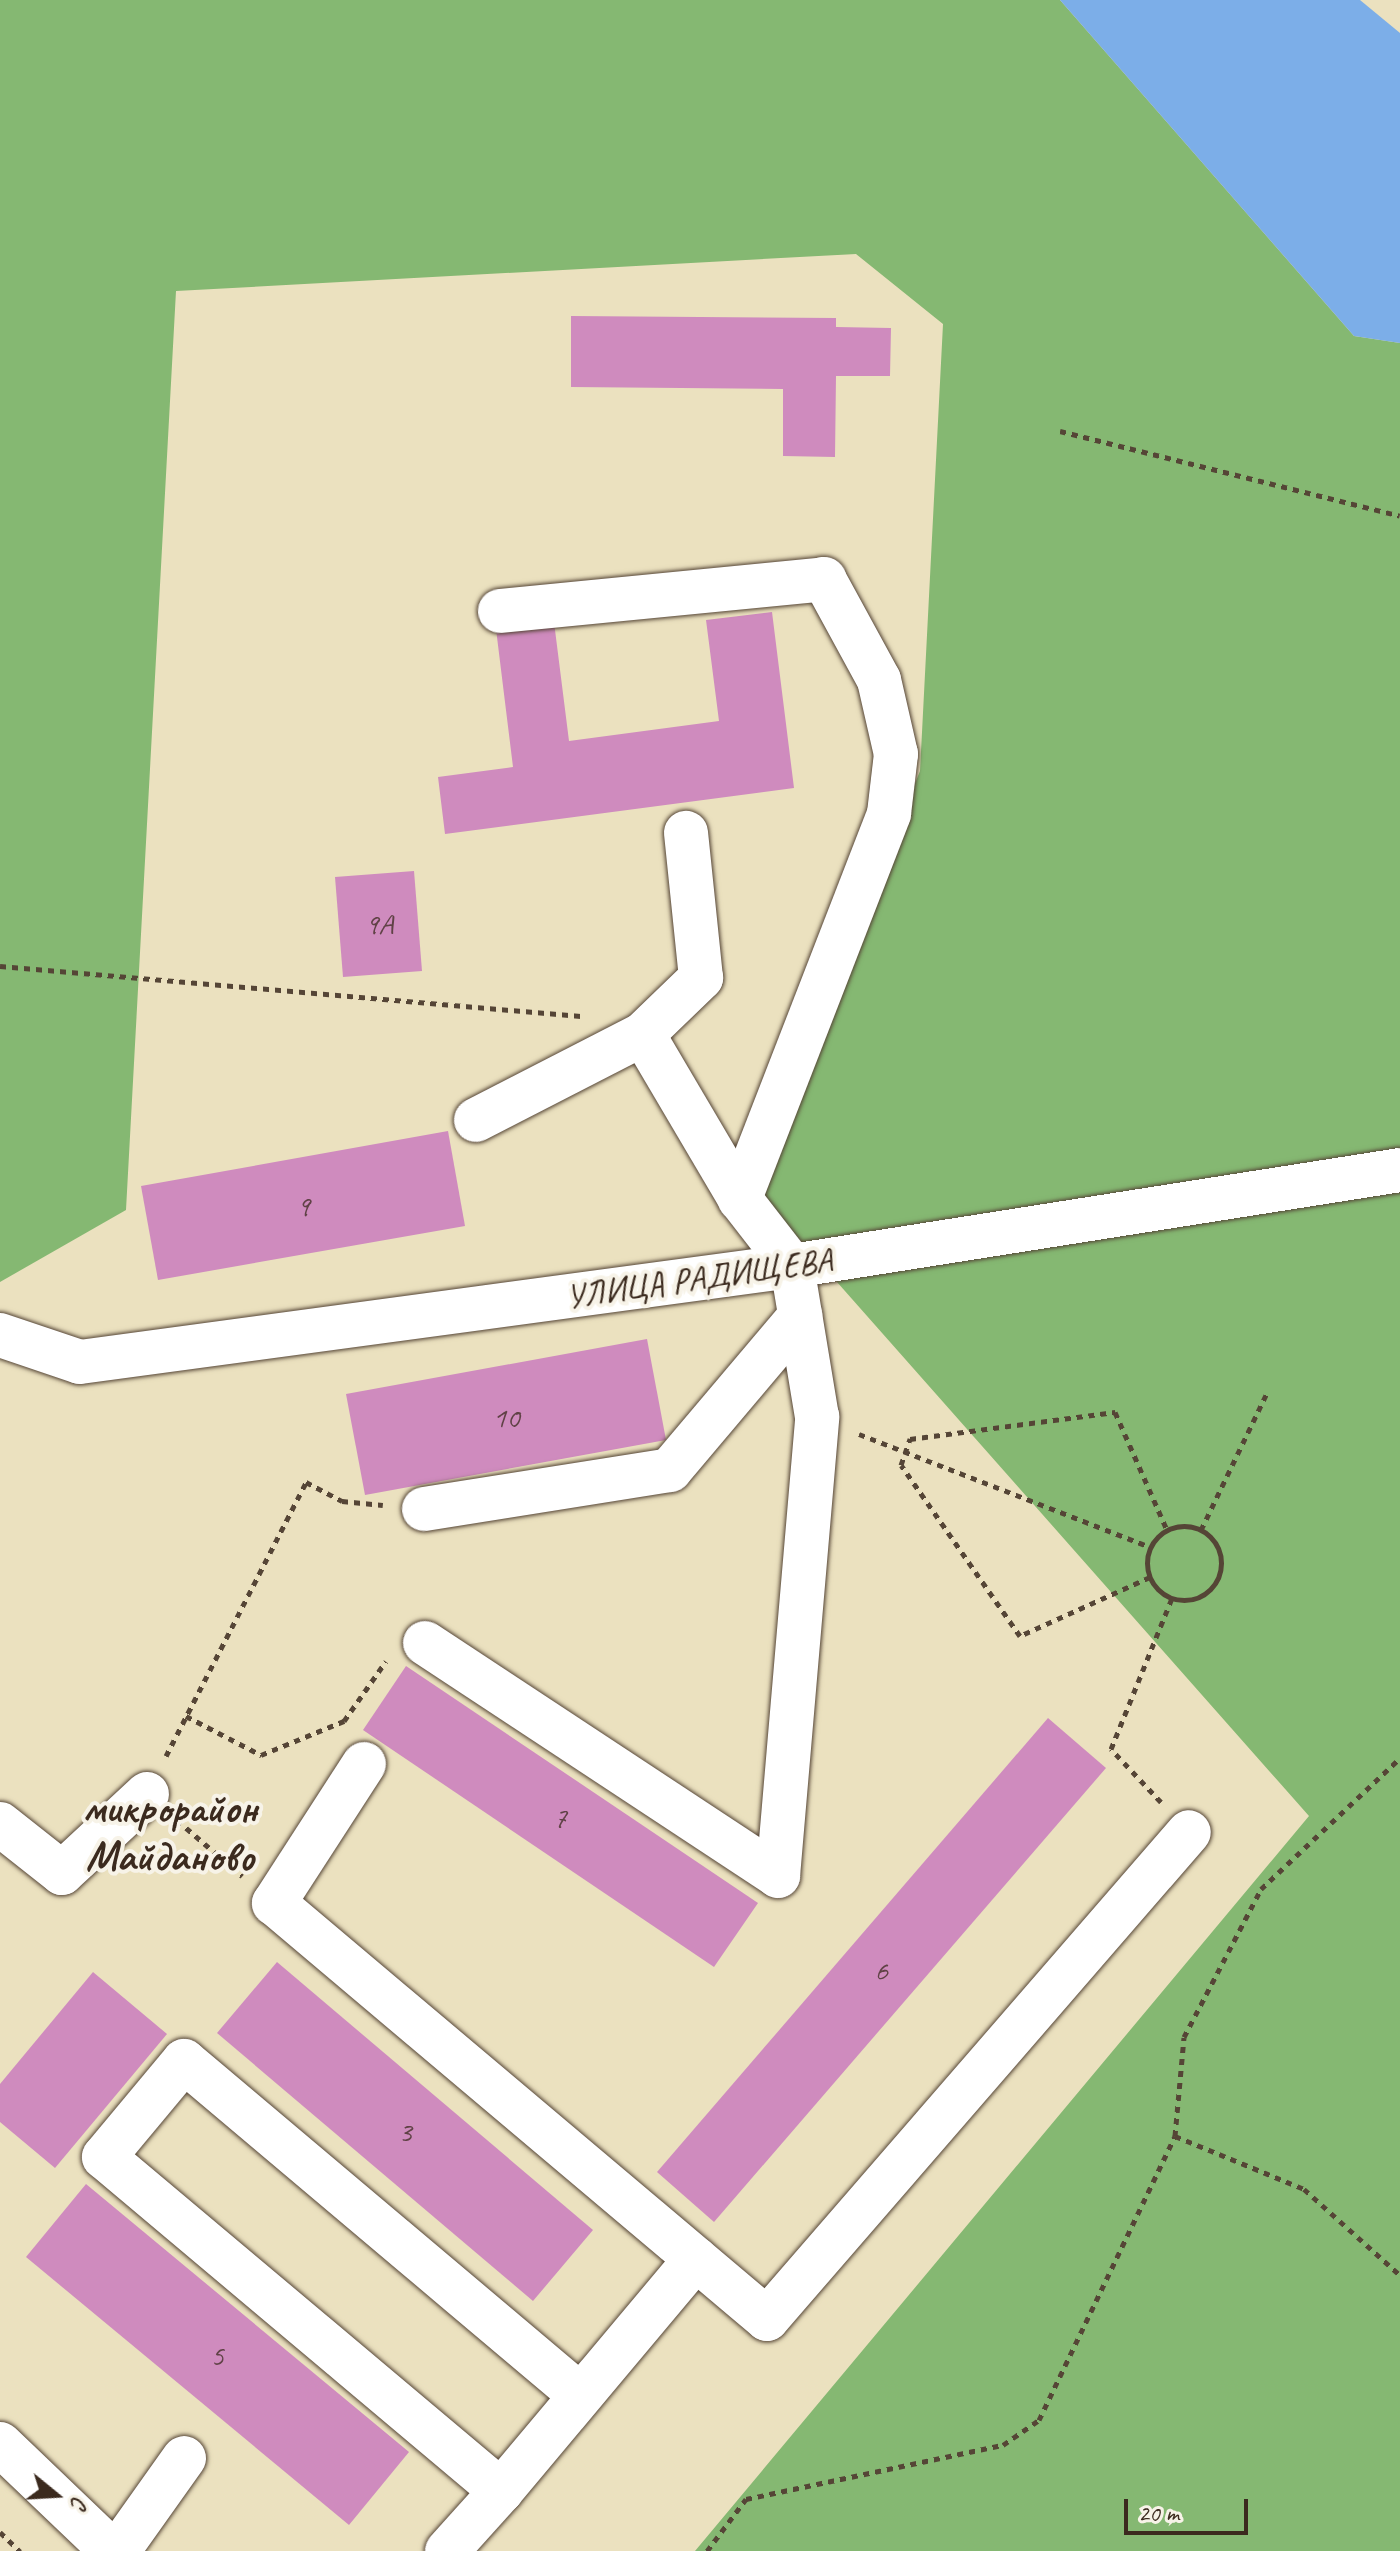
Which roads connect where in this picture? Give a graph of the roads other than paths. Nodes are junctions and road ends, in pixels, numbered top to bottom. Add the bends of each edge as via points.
1 (500, 611) dead end
2 (686, 833) dead end
3 (643, 1034) junction
4 (476, 1120) dead end
5 (1400, 1170) edge
6 (740, 1199) junction
7 (792, 1266) junction
8 (800, 1316) junction
9 (0, 1335) edge
10 (424, 1509) road end
11 (425, 1643) road end
12 (364, 1764) dead end
13 (147, 1794) road end
14 (0, 1824) edge
15 (1189, 1832) road end
16 (696, 2259) junction
17 (580, 2395) junction
18 (0, 2444) edge
19 (184, 2458) dead end
20 (501, 2491) junction
21 (115, 2551) edge
22 (447, 2551) edge

1 - 6 street via 824,579 879,680 896,754 889,814
2 - 3 street via 701,978
3 - 4 street
3 - 6 street
5 - 7 street, УЛИЦА РАДИЩЕВА
6 - 7 street
7 - 8 street
7 - 9 street, УЛИЦА РАДИЩЕВА via 80,1362
8 - 10 street via 670,1470
8 - 11 street via 817,1417 778,1876
12 - 16 street via 274,1903
13 - 14 street via 62,1873
15 - 16 street via 767,2319
16 - 17 street
17 - 20 street
17 - 20 street via 184,2061 104,2157
18 - 21 street
19 - 21 street
20 - 22 street

